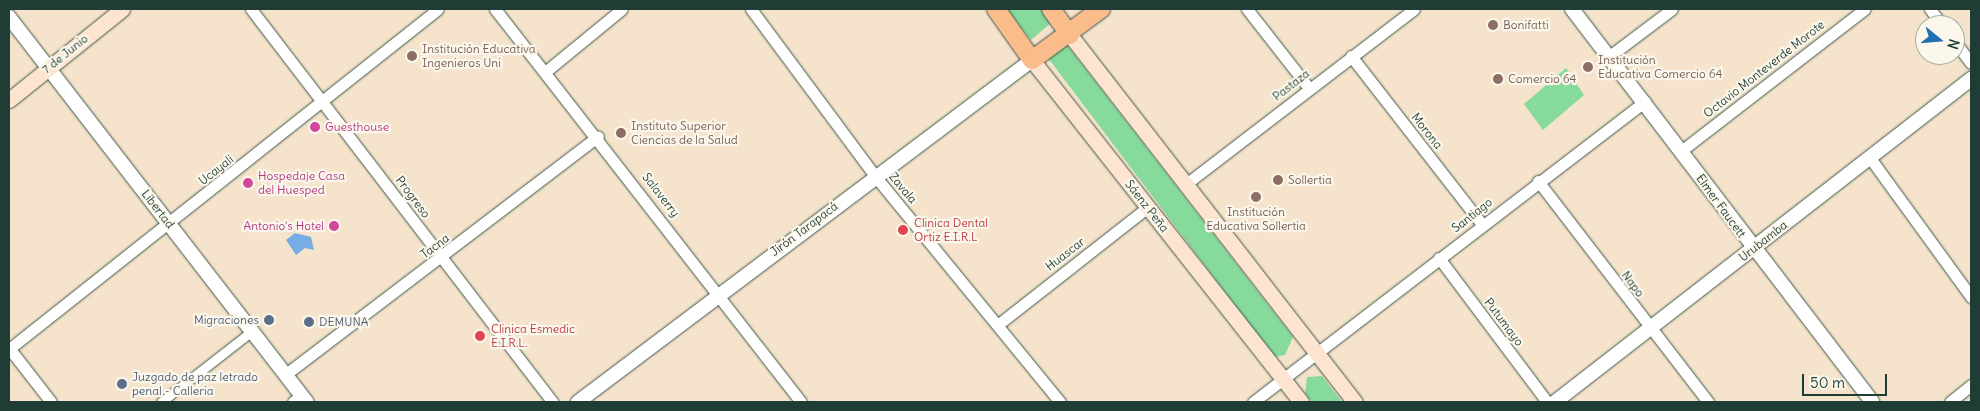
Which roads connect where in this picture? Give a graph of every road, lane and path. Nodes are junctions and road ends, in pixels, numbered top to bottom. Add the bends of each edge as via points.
1 (122, 9) edge
2 (251, 9) edge
3 (438, 9) edge
4 (495, 9) edge
5 (622, 9) edge
6 (996, 9) edge
7 (1052, 9) edge
8 (1101, 9) edge
9 (1247, 9) edge
10 (1572, 9) edge
11 (1672, 9) edge
12 (1865, 9) edge
13 (756, 10) edge
14 (1411, 10) edge
15 (9, 17) edge
16 (1070, 34) junction
17 (1611, 55) junction
18 (1351, 56) junction
19 (1032, 60) junction
20 (48, 68) junction
21 (545, 72) junction
22 (1971, 79) edge
23 (1309, 88) junction
24 (9, 100) edge
25 (1645, 101) junction
26 (325, 102) junction
27 (598, 136) junction
28 (1681, 152) junction
29 (1870, 158) junction
30 (875, 176) junction
31 (1538, 181) junction
32 (1186, 184) junction
33 (1148, 207) junction
34 (170, 224) junction
35 (1482, 224) junction
36 (1752, 249) junction
37 (442, 258) junction
38 (1439, 258) junction
39 (719, 293) junction
40 (1971, 297) edge
41 (1000, 324) junction
42 (1649, 329) junction
43 (252, 331) junction
44 (9, 349) edge
45 (1316, 351) junction
46 (286, 374) junction
47 (1283, 379) junction
48 (1971, 385) edge
49 (300, 400) edge
50 (51, 402) edge
51 (161, 402) edge
52 (553, 402) edge
53 (578, 402) edge
54 (801, 402) edge
55 (1059, 402) edge
56 (1253, 402) edge
57 (1301, 402) edge
58 (1356, 402) edge
59 (1547, 402) edge
60 (1555, 402) edge
61 (1708, 402) edge
62 (1872, 402) edge
63 (1950, 402) edge

1 - 20 main road, 7 de Junio
2 - 26 street, Progreso
3 - 26 street, Ucayali
4 - 21 street, Salaverry
5 - 21 street
6 - 19 main road, Sáenz Peña
7 - 16 main road
8 - 16 main road
9 - 23 street
10 - 17 street, Elmer Faucett
11 - 17 street
12 - 28 street, Octavio Monteverde Morote
13 - 30 street, Zavala
14 - 18 street, Pastaza
15 - 20 street, Libertad
16 - 19 main road
16 - 32 main road
17 - 25 street, Elmer Faucett
18 - 23 street, Pastaza
18 - 35 street, Morona
19 - 30 street, Jirón Tarapacá
19 - 33 main road, Sáenz Peña
20 - 24 main road, 7 de Junio
20 - 34 street, Libertad
21 - 27 street, Salaverry
22 - 29 street, Urubamba
23 - 32 street, Pastaza
25 - 28 street, Elmer Faucett
25 - 31 street, Santiago
26 - 34 street, Ucayali
26 - 37 street, Progreso
27 - 37 street, Tacna
27 - 39 street, Salaverry
28 - 36 street, Elmer Faucett
29 - 36 street, Urubamba
29 - 40 street
30 - 39 street, Jirón Tarapacá
30 - 41 street, Zavala
31 - 35 street, Santiago
31 - 42 street, Napo
32 - 45 main road
33 - 41 street, Huascar
33 - 47 main road, Sáenz Peña
34 - 43 street, Libertad
34 - 44 street, Ucayali
35 - 38 street, Santiago
36 - 42 street, Urubamba
36 - 62 street, Elmer Faucett
37 - 46 street, Tacna
37 - 52 street, Progreso
38 - 45 street, Santiago
38 - 59 street, Putumayo
39 - 53 street, Jirón Tarapacá
39 - 54 street, Salaverry
41 - 55 street, Zavala
42 - 60 street, Urubamba
42 - 61 street, Napo
43 - 46 street, Libertad
43 - 51 street
44 - 50 street
45 - 47 street, Santiago
45 - 58 main road
46 - 49 street, Libertad
47 - 56 street, Santiago
47 - 57 main road, Sáenz Peña
48 - 63 street

